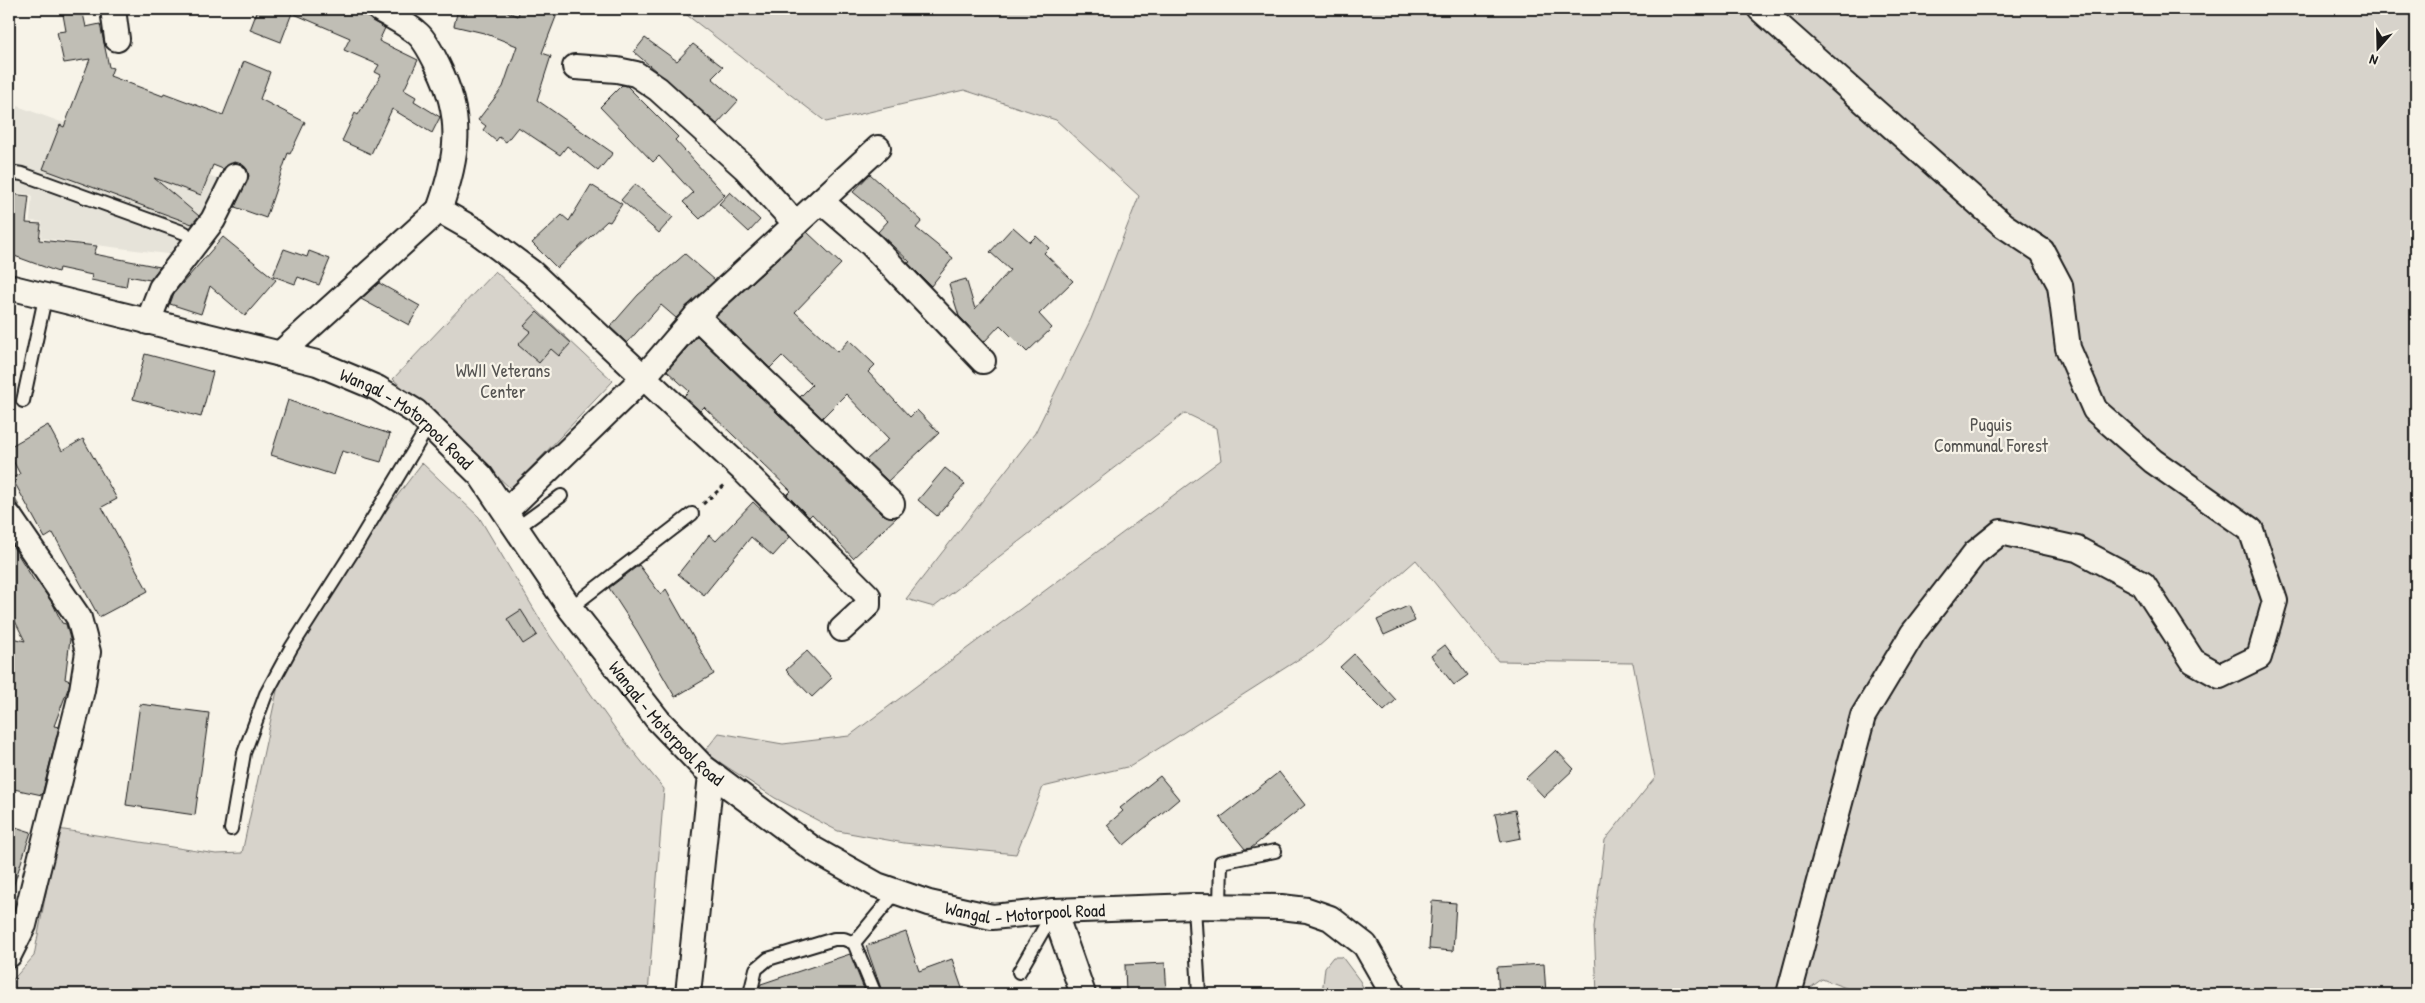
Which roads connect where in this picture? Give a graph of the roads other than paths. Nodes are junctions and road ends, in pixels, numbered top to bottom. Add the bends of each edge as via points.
1 (113, 9) edge
2 (379, 9) edge
3 (1760, 9) edge
4 (117, 39) dead end
5 (575, 67) dead end
6 (878, 148) dead end
7 (9, 172) edge
8 (236, 176) dead end
9 (821, 201) junction
10 (439, 210) junction
11 (796, 224) junction
12 (185, 233) dead end
13 (9, 288) edge
14 (45, 298) junction
15 (696, 316) junction
16 (148, 322) junction
17 (280, 354) junction
18 (983, 361) dead end
19 (643, 378) junction
20 (23, 401) dead end
21 (429, 425) junction
22 (561, 496) dead end
23 (892, 504) dead end
24 (692, 514) road end
25 (9, 516) edge
26 (512, 520) junction
27 (570, 608) junction
28 (842, 629) dead end
29 (711, 775) junction
30 (231, 829) dead end
31 (1275, 851) dead end
32 (896, 892) junction
33 (1194, 906) junction
34 (1220, 906) junction
35 (1054, 911) junction
36 (854, 943) junction
37 (9, 956) edge
38 (1019, 972) dead end
39 (688, 994) edge
40 (750, 994) edge
41 (875, 994) edge
42 (1084, 994) edge
43 (1199, 994) edge
44 (1393, 994) edge
45 (1789, 994) edge

1 - 4 street
2 - 10 street via 419,34 448,85 456,133 455,160
3 - 45 street via 2003,225 2042,251 2060,285 2068,348 2095,410 2153,461 2251,530 2275,601 2260,657 2220,676 2193,661 2143,584 2077,549 2001,532 1975,553 1913,633 1863,716
5 - 11 street via 636,74 658,89 745,168
6 - 9 street
7 - 12 lane
8 - 16 street via 213,220 161,288
9 - 11 street
9 - 18 street via 872,245
10 - 17 street
10 - 19 street via 476,231 531,272
11 - 15 street
13 - 14 street, Wangal - Motorpool Road
14 - 16 street, Wangal - Motorpool Road
14 - 20 lane
15 - 19 street
15 - 23 street
16 - 17 street, Wangal - Motorpool Road
17 - 21 street, Wangal - Motorpool Road via 317,363 377,388 416,412
19 - 26 street
19 - 28 street via 742,469 868,596 868,605
21 - 26 street, Wangal - Motorpool Road via 481,476
21 - 30 lane via 266,694 244,753
22 - 26 lane
24 - 27 lane
25 - 37 street via 79,618 88,652 82,690 24,925
26 - 27 street, Wangal - Motorpool Road
27 - 29 street, Wangal - Motorpool Road via 658,720
29 - 32 street, Wangal - Motorpool Road via 814,849 877,885
29 - 39 street
31 - 34 lane via 1221,862
32 - 35 street, Wangal - Motorpool Road via 992,917
32 - 36 lane
33 - 34 street, Wangal - Motorpool Road
33 - 35 street, Wangal - Motorpool Road
33 - 43 lane
34 - 44 street, Wangal - Motorpool Road via 1281,907 1307,910 1330,918 1365,945
35 - 38 lane
35 - 42 street
36 - 40 lane via 834,939 768,959 756,969
36 - 41 lane

